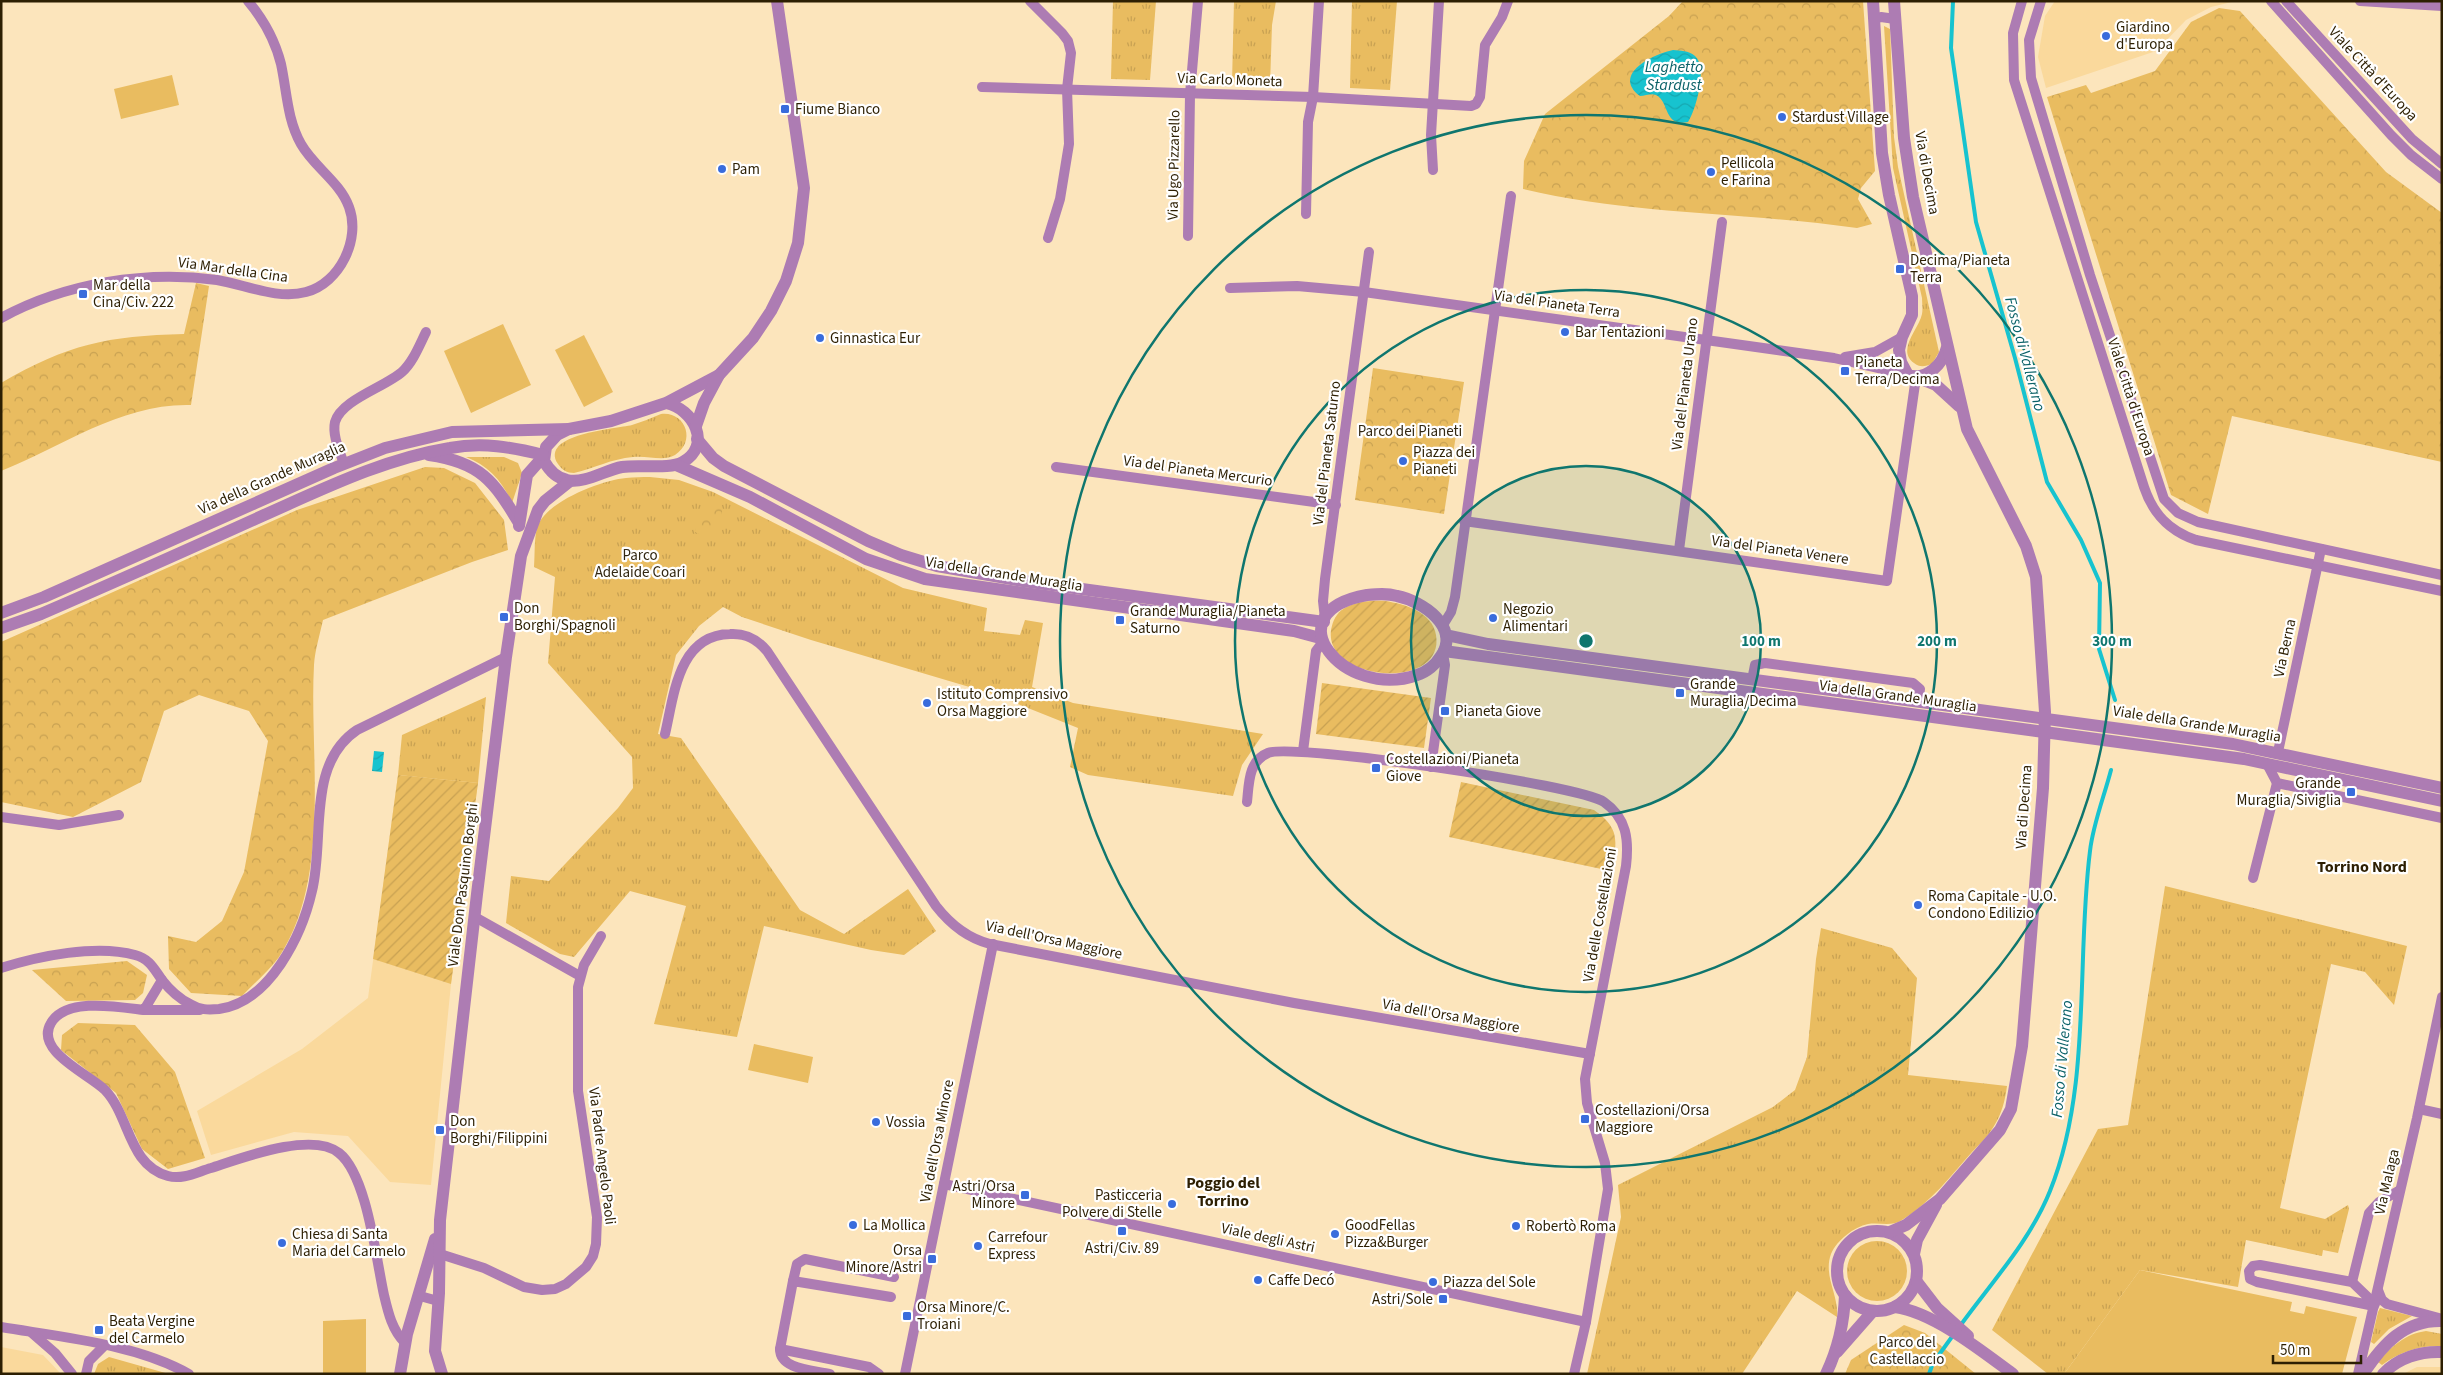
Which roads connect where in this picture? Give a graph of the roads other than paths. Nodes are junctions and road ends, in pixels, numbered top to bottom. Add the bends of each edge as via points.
1 (248, 1) edge
2 (777, 1) edge
3 (1030, 1) edge
4 (1198, 1) edge
5 (1318, 1) edge
6 (1439, 1) edge
7 (1508, 1) edge
8 (1873, 1) edge
9 (1894, 1) edge
10 (2022, 1) edge
11 (2041, 1) edge
12 (2286, 1) edge
13 (2360, 1) edge
14 (2275, 3) edge
15 (2442, 6) edge
16 (1874, 19) junction
17 (1895, 20) junction
18 (982, 87) dead end
19 (1068, 89) junction
20 (1190, 94) junction
21 (1313, 97) junction
22 (1434, 105) junction
23 (2442, 164) edge
24 (1433, 170) dead end
25 (2442, 179) edge
26 (1511, 196) dead end
27 (1306, 214) dead end
28 (1722, 222) dead end
29 (1188, 236) dead end
30 (1048, 238) dead end
31 (1369, 252) dead end
32 (1230, 288) dead end
33 (1364, 292) junction
34 (1494, 310) junction
35 (1, 318) edge
36 (426, 332) dead end
37 (1902, 337) junction
38 (1706, 338) junction
39 (1947, 347) junction
40 (1834, 358) junction
41 (719, 374) junction
42 (1912, 376) junction
43 (666, 403) junction
44 (1961, 408) junction
45 (569, 430) junction
46 (696, 433) junction
47 (421, 454) junction
48 (543, 456) junction
49 (344, 464) junction
50 (676, 465) junction
51 (1056, 467) dead end
52 (570, 481) junction
53 (1336, 505) junction
54 (1464, 521) junction
55 (519, 523) junction
56 (2321, 549) junction
57 (1679, 550) junction
58 (521, 556) junction
59 (2318, 566) junction
60 (2442, 574) edge
61 (2442, 591) edge
62 (1, 613) edge
63 (1324, 620) junction
64 (1, 628) edge
65 (1444, 630) junction
66 (1322, 641) junction
67 (1443, 653) junction
68 (506, 657) junction
69 (1752, 680) junction
70 (1918, 702) junction
71 (1944, 705) joint
72 (665, 734) dead end
73 (2170, 749) joint
74 (1303, 751) junction
75 (2278, 752) junction
76 (2267, 764) junction
77 (1431, 767) junction
78 (2277, 783) junction
79 (2442, 788) edge
80 (2442, 801) edge
81 (1247, 802) dead end
82 (119, 815) dead end
83 (1, 817) edge
84 (2442, 818) edge
85 (2253, 878) dead end
86 (475, 917) junction
87 (601, 936) dead end
88 (993, 944) junction
89 (1, 968) edge
90 (580, 976) junction
91 (162, 980) junction
92 (2442, 997) edge
93 (144, 1010) junction
94 (202, 1010) junction
95 (1590, 1054) junction
96 (2419, 1109) junction
97 (2442, 1114) edge
98 (944, 1184) junction
99 (2400, 1190) junction
100 (1940, 1199) junction
101 (440, 1220) junction
102 (1890, 1232) junction
103 (440, 1254) junction
104 (1914, 1254) junction
105 (894, 1277) dead end
106 (793, 1280) junction
107 (2352, 1282) junction
108 (1919, 1286) junction
109 (2378, 1290) junction
110 (1844, 1295) junction
111 (420, 1296) junction
112 (891, 1297) dead end
113 (438, 1301) junction
114 (2374, 1305) junction
115 (1902, 1308) junction
116 (1873, 1311) junction
117 (2442, 1320) edge
118 (1586, 1322) junction
119 (1, 1327) edge
120 (32, 1332) junction
121 (405, 1343) junction
122 (104, 1346) junction
123 (780, 1349) junction
124 (1982, 1351) junction
125 (2442, 1352) edge
126 (1835, 1354) junction
127 (72, 1374) edge
128 (86, 1374) edge
129 (189, 1374) edge
130 (400, 1374) edge
131 (442, 1374) edge
132 (830, 1374) edge
133 (879, 1374) edge
134 (905, 1374) edge
135 (1574, 1374) edge
136 (1826, 1374) edge
137 (2013, 1374) edge
138 (2358, 1374) edge
139 (2363, 1374) edge
140 (2383, 1374) edge

1 - 35 street, Via Mar della Cina via 264,22 275,46 283,74 288,113 298,138 312,161 341,192 349,208 350,244 337,271 318,288 295,294 180,276 114,282 45,298
2 - 41 street via 802,170 802,220 791,269 776,302 758,333
3 - 19 street via 1068,42 1071,53
4 - 20 street, Via Ugo Pizzarello
5 - 21 street
6 - 22 street
7 - 22 street, Via Carlo Moneta via 1484,45 1480,97 1476,104
8 - 16 street
9 - 17 street, Via di Decima
10 - 59 street, Viale Città d'Europa via 2012,36 2014,80 2153,508 2170,527 2196,540
11 - 56 street, Viale Città d'Europa via 2029,40 2031,78 2160,494 2188,519
12 - 23 street, Viale Città d'Europa via 2412,139
13 - 15 street
14 - 25 street, Viale Città d'Europa via 2396,140
16 - 17 street
16 - 37 street via 1883,159 1912,296 1910,320
17 - 39 street, Via di Decima via 1906,162
18 - 19 street, Via Carlo Moneta
19 - 20 street, Via Carlo Moneta
19 - 30 street via 1069,144 1060,199
20 - 21 street, Via Carlo Moneta
20 - 29 street, Via Ugo Pizzarello
21 - 22 street, Via Carlo Moneta
21 - 27 street via 1308,122
22 - 24 street
26 - 34 street
28 - 38 street, Via del Pianeta Urano
31 - 33 street, Via del Pianeta Saturno
32 - 33 street, Via del Pianeta Terra via 1298,286
33 - 34 street, Via del Pianeta Terra
33 - 53 street, Via del Pianeta Saturno
34 - 38 street, Via del Pianeta Terra
34 - 54 street
36 - 49 street via 403,371 351,403 337,417 335,433
37 - 40 street via 1875,352
37 - 42 street via 1900,358
38 - 40 street, Via del Pianeta Terra
38 - 57 street, Via del Pianeta Urano
39 - 42 street via 1936,367 1926,374
39 - 44 street, Via di Decima
40 - 42 street, Via del Pianeta Terra
41 - 43 street
41 - 46 street via 704,403
42 - 44 street, Via di Decima via 1936,385
42 - 57 street, Via del Pianeta Venere via 1887,581
43 - 45 street via 611,421
43 - 46 street, Via della Grande Muraglia via 684,410
44 - 100 street, Via di Decima via 1974,445 2026,546 2036,577 2045,728 2023,1037 2012,1106 2000,1130
45 - 48 street, Viale Don Pasquino Borghi via 552,440
45 - 49 street, Via della Grande Muraglia via 452,432 395,445
46 - 50 street via 694,450
46 - 63 street, Via della Grande Muraglia via 715,460 724,466 873,543 925,562 1023,581
47 - 48 street, Via della Grande Muraglia via 451,447 492,445
47 - 55 street via 454,460 484,476 503,496
47 - 64 street, Via della Grande Muraglia via 363,472 41,614
48 - 52 street via 550,471
48 - 55 street, Viale Don Pasquino Borghi via 527,475
49 - 62 street, Via della Grande Muraglia
50 - 52 street via 622,467
50 - 66 street, Via della Grande Muraglia via 750,497 857,555 925,580 1303,632
51 - 53 street, Via del Pianeta Mercurio
52 - 58 street, Viale Don Pasquino Borghi via 541,506
53 - 63 street, Via del Pianeta Saturno via 1325,579
54 - 57 street, Via del Pianeta Venere
54 - 65 street via 1454,596
55 - 58 street, Viale Don Pasquino Borghi
56 - 59 street, Via Berna
56 - 60 street, Viale Città d'Europa
58 - 68 street, Viale Don Pasquino Borghi
59 - 61 street, Viale Città d'Europa
59 - 75 street, Via Berna
63 - 65 street, Via della Grande Muraglia via 1344,600 1389,594 1424,608
63 - 66 street
65 - 67 street
65 - 69 street, Via della Grande Muraglia via 1488,644
66 - 67 street via 1329,654 1343,666 1382,680 1418,675 1434,665
66 - 74 street via 1316,651
67 - 73 street, Via della Grande Muraglia
67 - 77 street via 1445,665
68 - 86 street, Viale Don Pasquino Borghi
68 - 94 street via 357,730 340,744 330,760 324,783 312,894 288,952 274,974 251,996 226,1008
69 - 70 street, Via della Grande Muraglia
69 - 70 street via 1755,666 1765,662 1913,683 1920,688
70 - 71 street, Via della Grande Muraglia
71 - 75 street, Viale della Grande Muraglia
72 - 88 street, Via dell'Orsa Maggiore via 676,678 693,651 721,635 739,634 755,639 936,906 960,930
73 - 76 street, Viale della Grande Muraglia
74 - 77 street, Via delle Costellazioni
74 - 81 street, Via delle Costellazioni via 1272,752 1258,759 1251,772
75 - 79 street, Viale della Grande Muraglia
76 - 78 street
76 - 80 street, Viale della Grande Muraglia
77 - 95 street, Via delle Costellazioni via 1464,770 1585,793 1605,802 1622,820 1628,838 1627,860
78 - 84 street
78 - 85 street
82 - 83 street via 59,825
86 - 90 street
86 - 101 street, Viale Don Pasquino Borghi
87 - 90 street
88 - 95 street, Via dell'Orsa Maggiore via 1312,1007
88 - 98 street, Via dell'Orsa Minore
89 - 91 street via 27,960 69,954 114,952 146,959
90 - 103 street, Via Padre Angelo Paoli via 577,1082 597,1212 593,1256 586,1267 566,1284 542,1290
91 - 93 street
91 - 94 street via 185,1001
92 - 96 street, Via Malaga
93 - 94 street
93 - 121 street via 96,1006 69,1008 51,1023 48,1030 50,1043 62,1058 110,1096 119,1109 136,1152 166,1175 188,1176 298,1145 321,1145 338,1152 350,1166 360,1187 388,1308 396,1332
95 - 118 street, Via delle Costellazioni via 1586,1094 1606,1164 1608,1189
96 - 97 street
96 - 99 street, Via Malaga
98 - 118 street, Viale degli Astri
98 - 134 street, Via dell'Orsa Minore
99 - 107 street via 2379,1202 2369,1213
99 - 109 street, Via Malaga
100 - 102 street, Via di Decima via 1906,1225
100 - 104 street, Via di Decima via 1920,1233
101 - 103 street, Viale Don Pasquino Borghi
101 - 111 street, Viale Don Pasquino Borghi
102 - 104 street via 1904,1241
102 - 110 street via 1865,1232 1844,1247 1836,1271
103 - 113 street, Viale Don Pasquino Borghi
104 - 108 street
105 - 106 street via 805,1259 796,1264
106 - 112 street
106 - 123 street
107 - 114 street
107 - 114 street via 2260,1265 2253,1266 2249,1272 2250,1278 2257,1282
108 - 115 street
108 - 124 street
109 - 114 street, Via Malaga
109 - 117 street via 2387,1304
110 - 116 street via 1854,1304
110 - 126 street
111 - 113 street
111 - 121 street, Viale Don Pasquino Borghi
113 - 131 street, Viale Don Pasquino Borghi via 434,1351
114 - 138 street, Via Malaga
115 - 116 street
115 - 124 street via 1922,1315
116 - 126 street
117 - 139 street via 2416,1324 2394,1336 2379,1350
118 - 135 street, Via delle Costellazioni
119 - 120 street
120 - 122 street
120 - 127 street
121 - 130 street, Viale Don Pasquino Borghi
122 - 128 street via 89,1361
122 - 129 street via 164,1362
123 - 132 street via 782,1360 788,1364
123 - 133 street via 869,1367
124 - 137 street
125 - 140 street via 2427,1352 2408,1358
126 - 136 street

